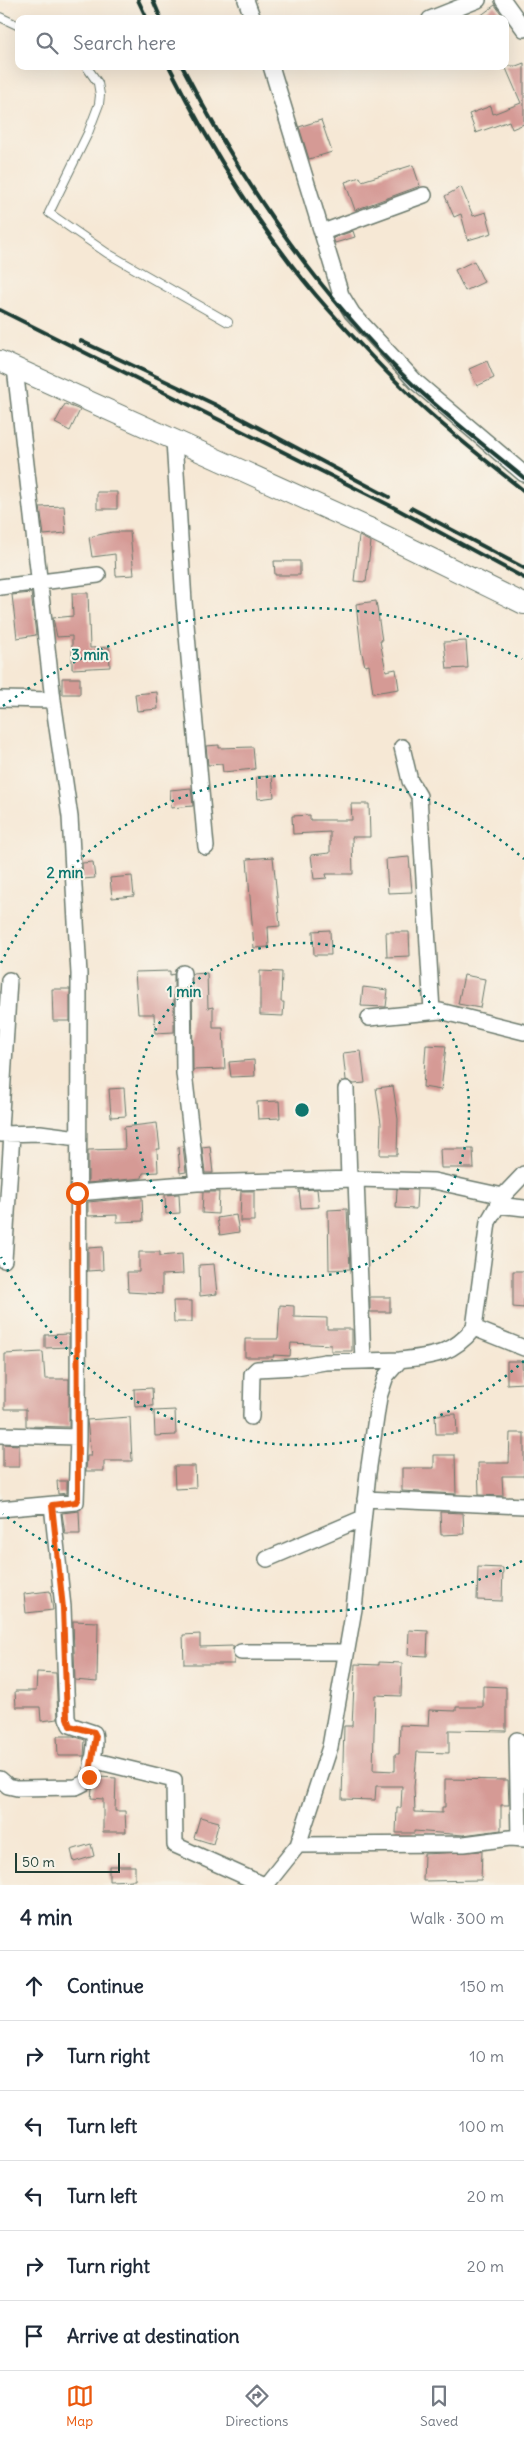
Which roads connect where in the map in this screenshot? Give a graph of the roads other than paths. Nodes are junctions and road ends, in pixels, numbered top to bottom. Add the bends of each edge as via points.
1 (246, 0) edge
2 (478, 0) edge
3 (502, 0) edge
4 (252, 15) edge
5 (440, 15) edge
6 (0, 17) edge
7 (15, 24) edge
8 (524, 29) edge
9 (89, 70) edge
10 (272, 70) edge
11 (424, 195) dead end
12 (323, 232) junction
13 (228, 322) dead end
14 (7, 364) edge
15 (174, 440) junction
16 (524, 474) edge
17 (98, 575) dead end
18 (41, 582) junction
19 (0, 587) edge
20 (524, 604) edge
21 (0, 699) edge
22 (53, 700) junction
23 (402, 747) dead end
24 (206, 847) dead end
25 (183, 974) dead end
26 (9, 980) dead end
27 (432, 1011) junction
28 (369, 1018) dead end
29 (524, 1032) edge
30 (346, 1089) dead end
31 (4, 1133) edge
32 (78, 1138) junction
33 (524, 1174) edge
34 (352, 1179) junction
35 (197, 1183) junction
36 (77, 1193) junction
37 (500, 1200) junction
38 (524, 1208) edge
39 (4, 1260) dead end
40 (474, 1328) junction
41 (524, 1348) edge
42 (400, 1360) junction
43 (363, 1361) junction
44 (251, 1417) dead end
45 (0, 1435) edge
46 (78, 1437) junction
47 (365, 1499) junction
48 (52, 1505) junction
49 (524, 1506) edge
50 (0, 1509) edge
51 (363, 1518) junction
52 (267, 1559) dead end
53 (241, 1652) dead end
54 (346, 1652) junction
55 (517, 1740) dead end
56 (92, 1760) junction
57 (0, 1779) edge
58 (522, 1838) edge
59 (298, 1845) junction
60 (265, 1885) edge

1 - 4 street
2 - 5 street
3 - 8 street
6 - 7 lane
9 - 13 lane via 98,84 99,104 50,213 107,253
10 - 12 street
11 - 12 street
12 - 16 street via 341,295 352,312 416,382
14 - 15 street
14 - 18 street
15 - 20 street via 367,527
15 - 24 street via 184,611
17 - 18 street
18 - 19 street
18 - 22 street
21 - 22 street
22 - 32 street via 70,817 79,974
23 - 27 street via 410,781 419,796
25 - 35 street via 184,1073
26 - 31 street
27 - 28 street
27 - 29 street via 449,1012
30 - 34 street
31 - 32 street
31 - 39 street
32 - 36 street
33 - 37 street
34 - 35 street
34 - 37 street via 434,1181
34 - 43 street
35 - 36 street
36 - 46 street
37 - 38 street
37 - 40 street via 488,1222
40 - 41 street
40 - 42 street via 451,1350 434,1356
42 - 43 street
42 - 47 street via 386,1376 379,1397
43 - 44 street via 254,1371
45 - 46 street
46 - 48 street via 76,1502
47 - 49 street
47 - 51 street
48 - 50 street
48 - 56 street via 63,1608 67,1718 70,1726 94,1732 96,1740
51 - 52 street
51 - 54 street via 354,1609
53 - 54 street
54 - 59 street via 330,1746
55 - 58 street
56 - 57 street via 87,1780 76,1787 13,1788
56 - 60 street via 174,1780 175,1845
58 - 59 street via 464,1844
59 - 60 street

